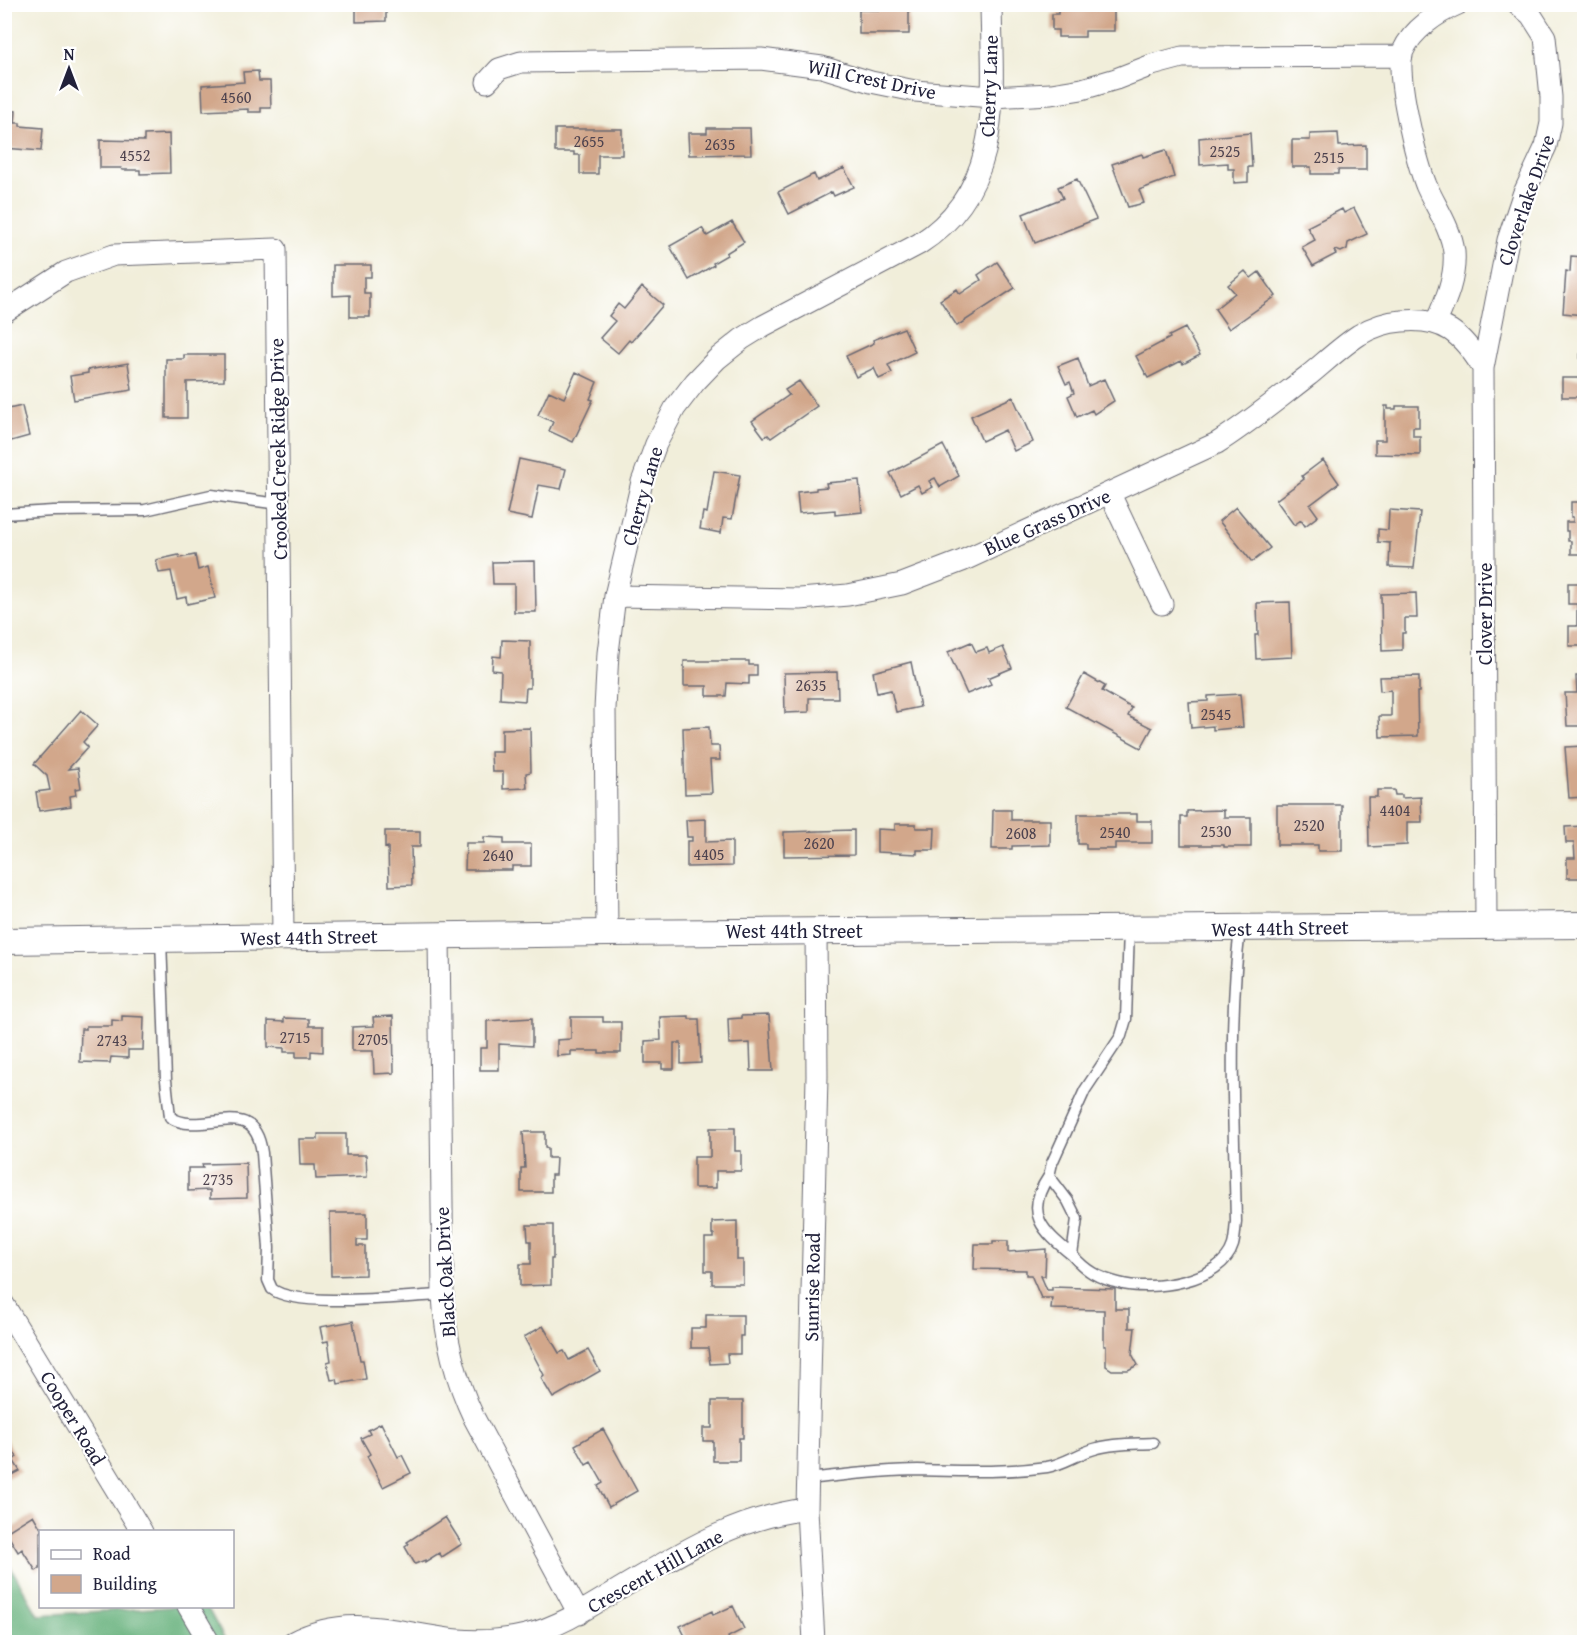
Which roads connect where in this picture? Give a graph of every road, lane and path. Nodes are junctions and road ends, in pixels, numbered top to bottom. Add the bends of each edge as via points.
1 (991, 4) edge
2 (1458, 4) edge
3 (1518, 4) edge
4 (1402, 56) junction
5 (487, 82) dead end
6 (992, 97) junction
7 (4, 312) edge
8 (1436, 322) junction
9 (1483, 368) junction
10 (1110, 494) junction
11 (279, 504) junction
12 (4, 514) edge
13 (615, 596) junction
14 (1162, 604) dead end
15 (1584, 926) edge
16 (1486, 927) junction
17 (1129, 929) junction
18 (1240, 929) junction
19 (816, 931) junction
20 (607, 933) junction
21 (439, 935) junction
22 (283, 937) junction
23 (161, 938) junction
24 (4, 941) edge
25 (1049, 1176) junction
26 (1072, 1255) junction
27 (443, 1294) junction
28 (4, 1305) edge
29 (1154, 1443) dead end
30 (808, 1479) junction
31 (807, 1509) junction
32 (141, 1530) edge
33 (189, 1608) edge
34 (579, 1614) junction
35 (209, 1642) edge
36 (293, 1642) edge
37 (814, 1642) edge

1 - 6 street, Cherry Lane
2 - 4 street via 1423,26 1408,42
3 - 9 street, Cloverlake Drive via 1532,15 1545,37 1551,123 1546,146 1508,240
4 - 6 street, Will Crest Drive via 1182,57 1082,89
4 - 8 street via 1403,86 1419,164 1454,252 1453,277
5 - 6 street, Will Crest Drive via 499,69 521,62 761,59 822,67 915,91
6 - 13 street, Cherry Lane via 989,139 981,168 967,198 946,224 919,244 742,339 684,395 659,436 647,466
7 - 11 street, Crooked Creek Ridge Drive via 66,272 114,255 276,249
8 - 9 street via 1456,333
8 - 10 street, Blue Grass Drive via 1395,321 1360,334 1245,425 1190,457
9 - 16 street, Clover Drive
10 - 13 street, Blue Grass Drive via 932,574 871,591 800,599
10 - 14 street
11 - 12 lane via 211,495 145,510
11 - 22 street, Crooked Creek Ridge Drive
13 - 20 street, Cherry Lane via 604,709
15 - 16 street, West 44th Street
16 - 18 street, West 44th Street
17 - 18 street, West 44th Street
17 - 19 street, West 44th Street
17 - 25 lane via 1126,1019 1121,1036 1085,1090
18 - 26 lane via 1232,1044 1236,1222 1233,1246 1210,1272 1154,1287 1119,1284 1086,1271
19 - 20 street, West 44th Street
19 - 30 street, Sunrise Road via 817,1088
20 - 21 street, West 44th Street
21 - 22 street, West 44th Street
21 - 27 street, Black Oak Drive
22 - 23 street, West 44th Street
23 - 24 street, West 44th Street
23 - 27 lane via 170,1117 185,1124 236,1119 254,1128 262,1154 268,1280 272,1289 286,1296 324,1300
25 - 26 lane via 1077,1219
25 - 26 lane via 1041,1187 1039,1224
27 - 34 street, Black Oak Drive via 449,1349 467,1404
28 - 32 street, Cooper Road
29 - 30 lane via 1100,1447 1049,1467 986,1473 872,1472
30 - 31 street, Sunrise Road
31 - 34 street, Crescent Hill Lane via 742,1524 696,1543
31 - 37 street, Sunrise Road
33 - 35 street
34 - 36 street, Crescent Hill Lane via 533,1633 492,1640 459,1640 377,1626 353,1626

